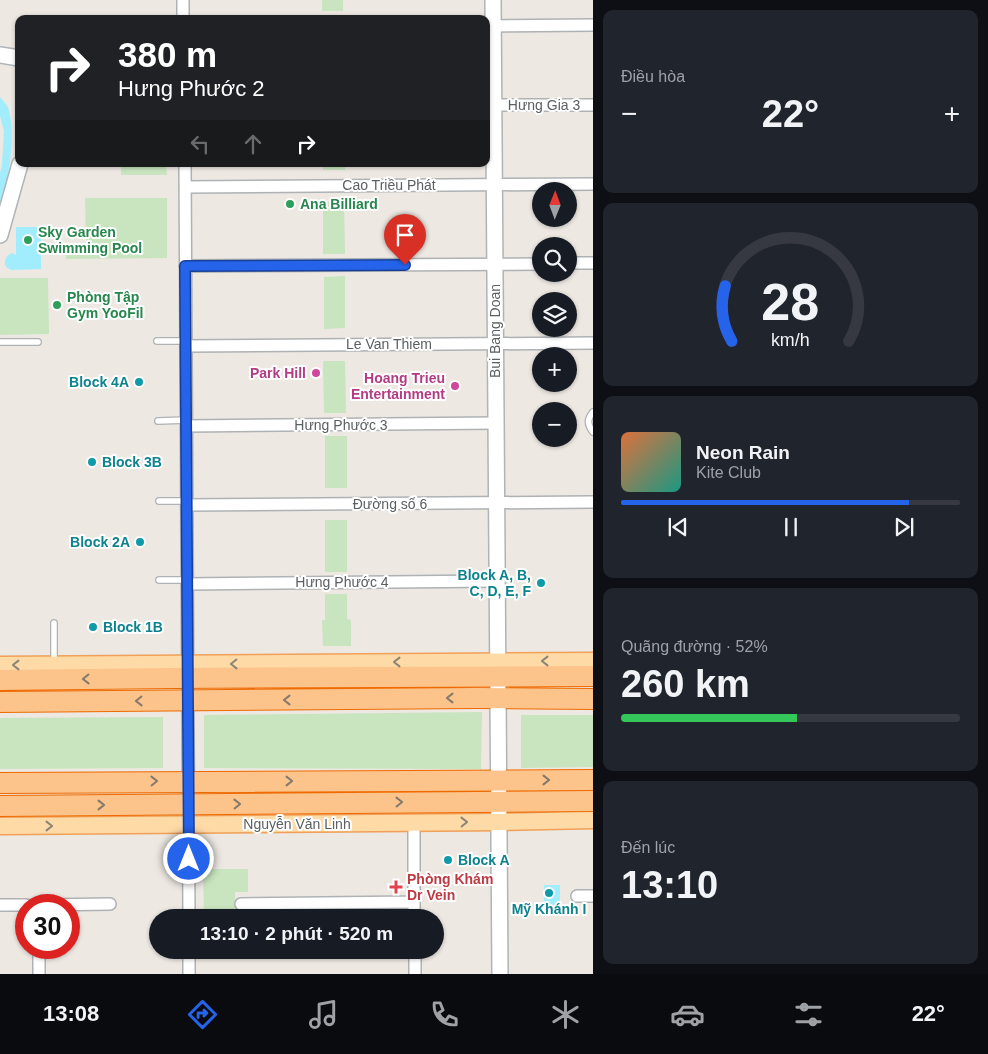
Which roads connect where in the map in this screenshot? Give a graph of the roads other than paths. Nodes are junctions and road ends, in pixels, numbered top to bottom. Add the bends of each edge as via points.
1 (183, 0) edge
2 (493, 0) edge
3 (183, 15) edge
4 (593, 25) edge
5 (490, 26) edge
6 (0, 55) edge
7 (15, 57) edge
8 (593, 104) edge
9 (490, 105) edge
10 (19, 167) edge
11 (185, 167) edge
12 (494, 184) junction
13 (593, 184) edge
14 (185, 186) junction
15 (0, 235) edge
16 (577, 263) edge
17 (593, 263) edge
18 (495, 264) junction
19 (532, 264) edge
20 (185, 266) junction
21 (158, 341) dead end
22 (0, 342) edge
23 (38, 342) dead end
24 (593, 342) edge
25 (186, 343) junction
26 (495, 343) junction
27 (593, 412) edge
28 (158, 421) dead end
29 (187, 423) junction
30 (496, 424) junction
31 (593, 432) edge
32 (159, 501) dead end
33 (593, 502) edge
34 (187, 503) junction
35 (496, 503) junction
36 (159, 580) dead end
37 (497, 581) junction
38 (188, 582) junction
39 (54, 623) dead end
40 (593, 661) edge
41 (0, 665) edge
42 (54, 665) junction
43 (498, 669) junction
44 (187, 671) junction
45 (593, 676) edge
46 (0, 680) edge
47 (498, 698) junction
48 (593, 699) edge
49 (187, 700) junction
50 (0, 702) edge
51 (499, 780) junction
52 (593, 780) edge
53 (188, 781) junction
54 (0, 783) edge
55 (593, 801) edge
56 (499, 802) junction
57 (188, 804) junction
58 (0, 806) edge
59 (593, 820) edge
60 (499, 822) junction
61 (414, 823) junction
62 (188, 824) junction
63 (0, 826) edge
64 (577, 896) dead end
65 (593, 896) edge
66 (414, 902) junction
67 (80, 904) edge
68 (110, 904) dead end
69 (241, 904) dead end
70 (0, 905) edge
71 (15, 905) edge
72 (189, 909) edge
73 (414, 909) edge
74 (39, 959) edge
75 (189, 959) edge
76 (414, 959) edge
77 (39, 974) edge
78 (190, 974) edge
79 (415, 974) edge
80 (500, 974) edge

1 - 3 street
2 - 5 street, Bui Bang Doan
4 - 5 street
5 - 9 street, Bui Bang Doan
6 - 7 street
8 - 9 street, Hưng Gia 3
9 - 12 street, Bui Bang Doan
10 - 15 street
11 - 14 street
12 - 13 street, Cao Triều Phát
12 - 14 street, Cao Triều Phát
12 - 18 street, Bui Bang Doan
14 - 20 street
16 - 17 street
18 - 19 street
18 - 20 street
18 - 26 street, Bui Bang Doan
20 - 25 street
21 - 25 lane
22 - 23 lane
24 - 26 street, Le Van Thiem
25 - 26 street, Le Van Thiem
25 - 29 street
26 - 30 street, Bui Bang Doan
27 - 31 lane via 589,417 589,427
28 - 29 lane
29 - 30 street, Hưng Phước 3
29 - 34 street
30 - 35 street, Bui Bang Doan
32 - 34 lane
33 - 35 street, Đường số 6
34 - 35 street, Đường số 6
34 - 38 street
35 - 37 street, Bui Bang Doan
36 - 38 lane
37 - 38 street, Hưng Phước 4
37 - 43 street, Bui Bang Doan
38 - 44 street
39 - 42 lane
40 -> 43 main road
42 -> 41 main road
42 - 44 main road
43 -> 44 highway
43 - 45 highway
43 - 47 street, Bui Bang Doan
44 -> 46 highway
44 - 49 street
47 - 48 highway
47 -> 49 highway
47 - 51 street, Bui Bang Doan
49 -> 50 highway
49 - 53 street
51 -> 52 highway
53 -> 51 highway
51 - 56 street, Bui Bang Doan
54 -> 53 highway
53 - 57 street
55 - 56 highway, Nguyễn Văn Linh
57 -> 56 highway, Nguyễn Văn Linh
56 - 60 street, Bui Bang Doan
58 -> 57 highway, Nguyễn Văn Linh
57 - 62 street
59 - 60 main road, Nguyễn Văn Linh
61 -> 60 main road, Nguyễn Văn Linh
60 - 80 street, Bui Bang Doan
61 - 62 main road, Nguyễn Văn Linh
61 - 66 street
63 -> 62 main road, Nguyễn Văn Linh
62 - 72 street
64 - 65 street
66 - 69 street
66 - 73 street
67 - 68 street
70 - 71 street
74 - 77 street
75 - 78 street
76 - 79 street

